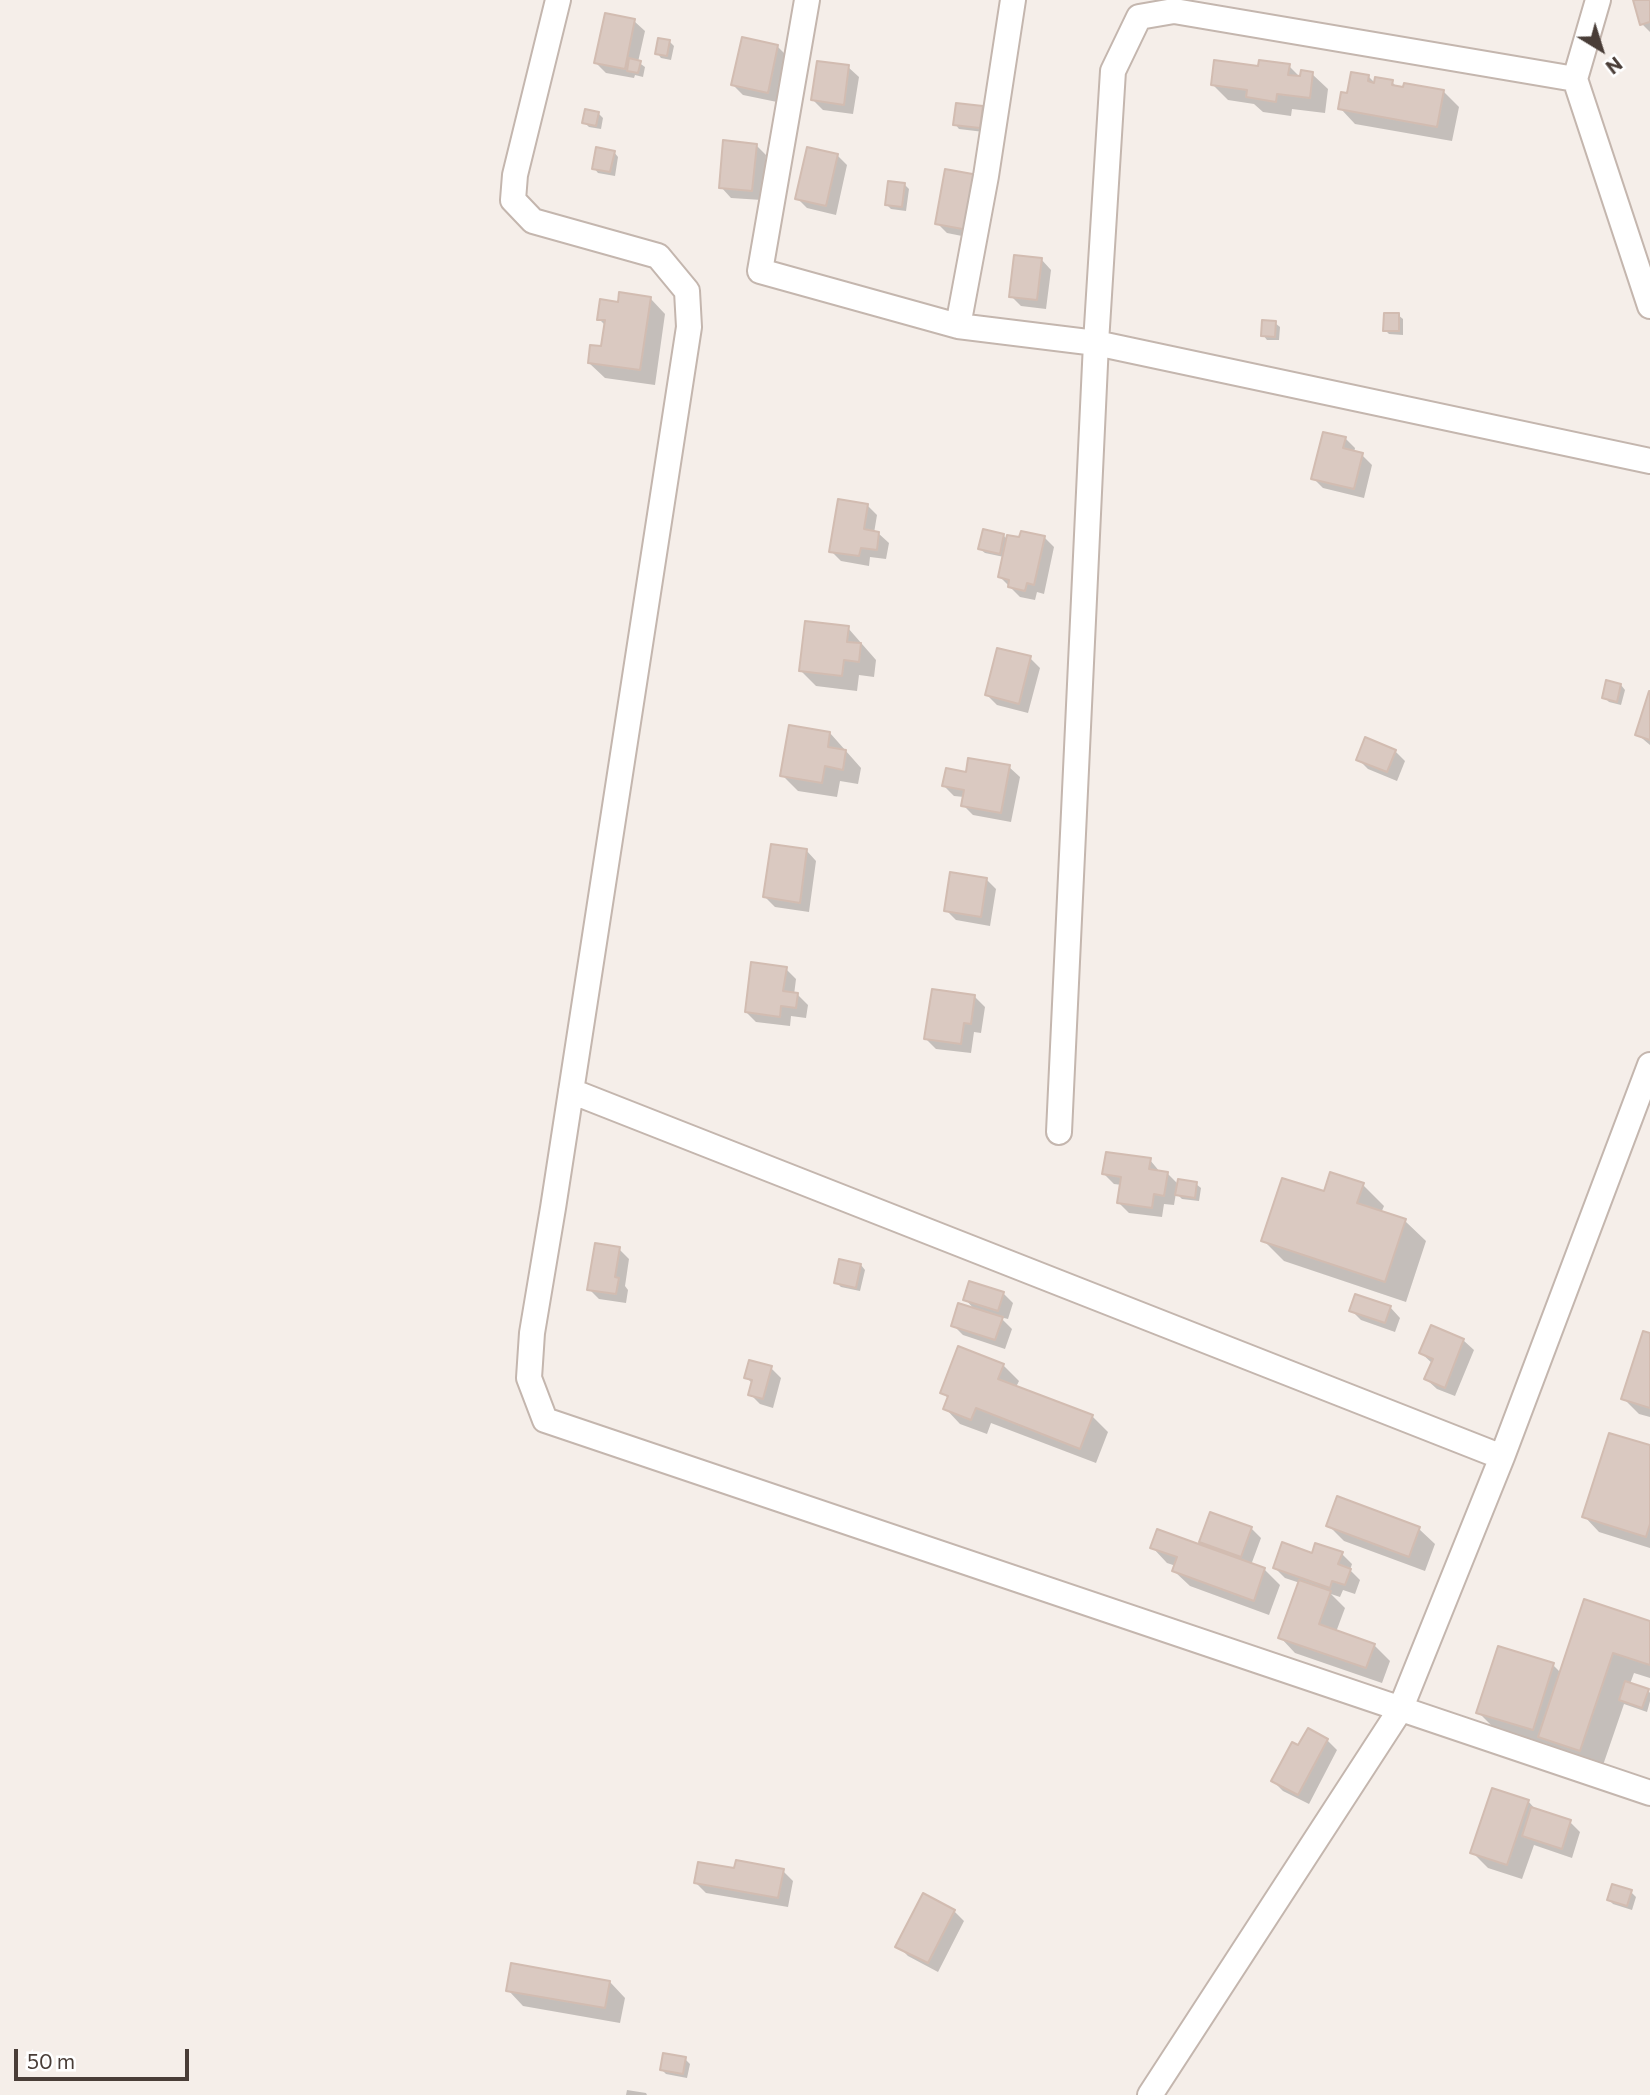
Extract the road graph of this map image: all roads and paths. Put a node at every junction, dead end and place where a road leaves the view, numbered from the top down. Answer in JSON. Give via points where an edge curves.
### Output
{"nodes":[{"id":1,"x":558,"y":0,"type":"edge"},
{"id":2,"x":807,"y":0,"type":"edge"},
{"id":3,"x":1013,"y":0,"type":"edge"},
{"id":4,"x":1598,"y":0,"type":"edge"},
{"id":5,"x":1575,"y":79,"type":"junction"},
{"id":6,"x":1650,"y":306,"type":"edge"},
{"id":7,"x":958,"y":326,"type":"junction"},
{"id":8,"x":1096,"y":343,"type":"junction"},
{"id":9,"x":1650,"y":461,"type":"edge"},
{"id":10,"x":1650,"y":1065,"type":"edge"},
{"id":11,"x":571,"y":1091,"type":"junction"},
{"id":12,"x":1059,"y":1132,"type":"dead end"},
{"id":13,"x":1502,"y":1457,"type":"junction"},
{"id":14,"x":1400,"y":1710,"type":"junction"},
{"id":15,"x":1650,"y":1793,"type":"edge"},
{"id":16,"x":1150,"y":2095,"type":"edge"}],
"edges":[{"from":1,"to":11,"type":"street","via":[[515,175],[513,200],[533,221],[658,256],[687,291],[689,327]]},
{"from":2,"to":7,"type":"street","via":[[760,271]]},
{"from":3,"to":7,"type":"street"},
{"from":4,"to":5,"type":"street"},
{"from":5,"to":6,"type":"street"},
{"from":5,"to":8,"type":"street","via":[[1174,12],[1139,17],[1113,71]]},
{"from":7,"to":8,"type":"street"},
{"from":8,"to":9,"type":"street"},
{"from":8,"to":12,"type":"street"},
{"from":10,"to":13,"type":"street"},
{"from":11,"to":13,"type":"street"},
{"from":11,"to":14,"type":"street","via":[[532,1333],[529,1378],[545,1420]]},
{"from":13,"to":14,"type":"street"},
{"from":14,"to":15,"type":"street"},
{"from":14,"to":16,"type":"street"}]}
